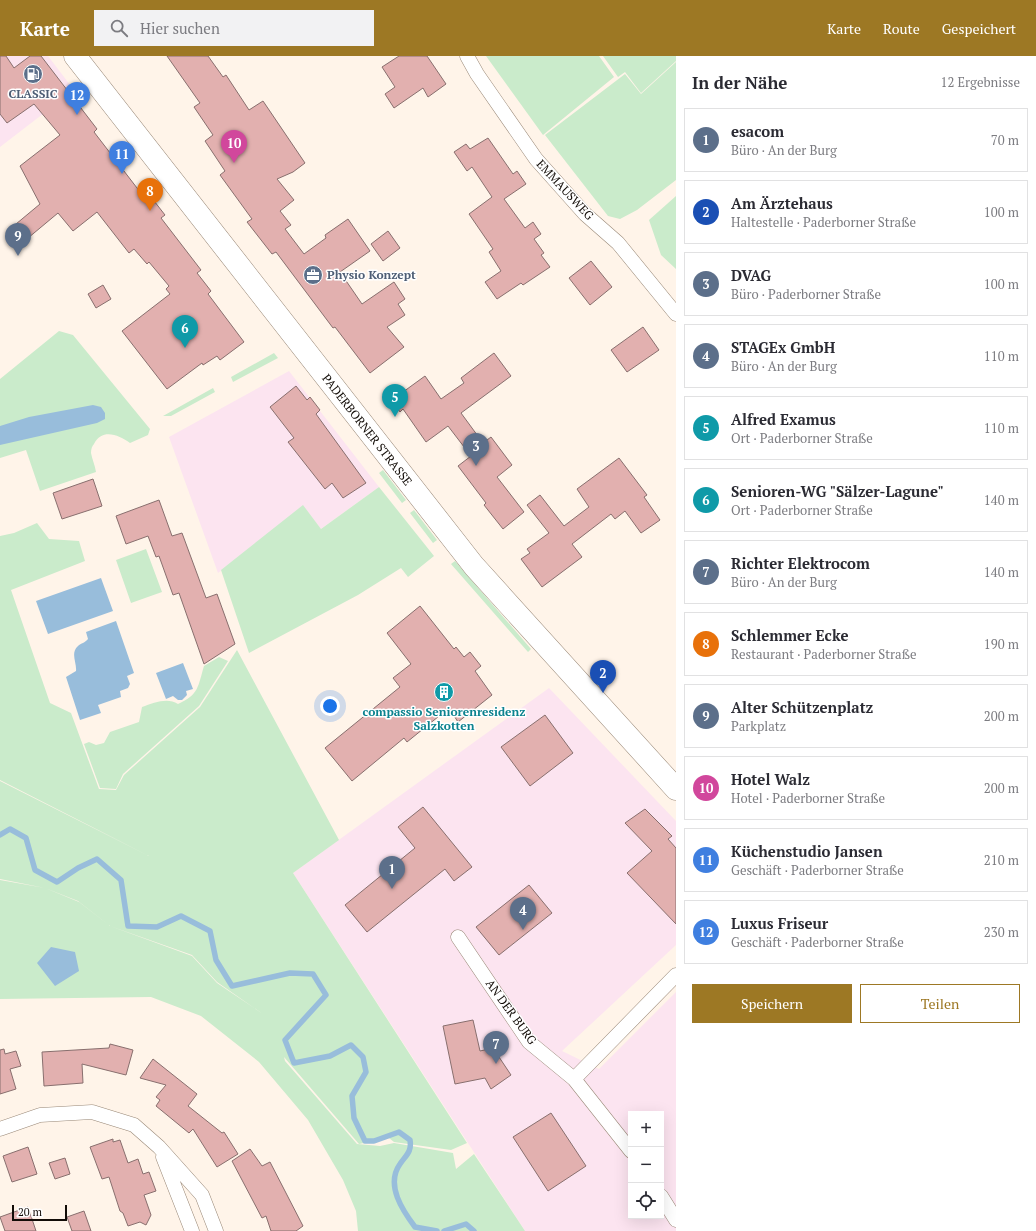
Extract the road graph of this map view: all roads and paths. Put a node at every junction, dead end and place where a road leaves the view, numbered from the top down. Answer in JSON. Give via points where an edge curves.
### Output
{"nodes":[{"id":1,"x":76,"y":56,"type":"edge"},
{"id":2,"x":467,"y":56,"type":"edge"},
{"id":3,"x":676,"y":314,"type":"edge"},
{"id":4,"x":676,"y":789,"type":"edge"},
{"id":5,"x":458,"y":937,"type":"dead end"},
{"id":6,"x":676,"y":975,"type":"edge"},
{"id":7,"x":574,"y":1079,"type":"junction"},
{"id":8,"x":0,"y":1129,"type":"edge"},
{"id":9,"x":159,"y":1147,"type":"junction"},
{"id":10,"x":628,"y":1147,"type":"edge"},
{"id":11,"x":664,"y":1201,"type":"edge"},
{"id":12,"x":676,"y":1220,"type":"edge"},
{"id":13,"x":192,"y":1231,"type":"edge"},
{"id":14,"x":216,"y":1231,"type":"edge"}],
"edges":[{"from":1,"to":4,"type":"main road","name":"PADERBORNER STRASSE","via":[[474,566]]},
{"from":2,"to":3,"type":"street","name":"EMMAUSWEG","via":[[536,159],[585,214],[618,243]]},
{"from":5,"to":7,"type":"street","name":"AN DER BURG","via":[[530,1042]]},
{"from":6,"to":7,"type":"street"},
{"from":7,"to":10,"type":"street","name":"AN DER BURG"},
{"from":8,"to":9,"type":"street","via":[[40,1115],[92,1112],[134,1125]]},
{"from":9,"to":13,"type":"street"},
{"from":9,"to":14,"type":"street","via":[[202,1195]]},
{"from":11,"to":12,"type":"street"}]}
